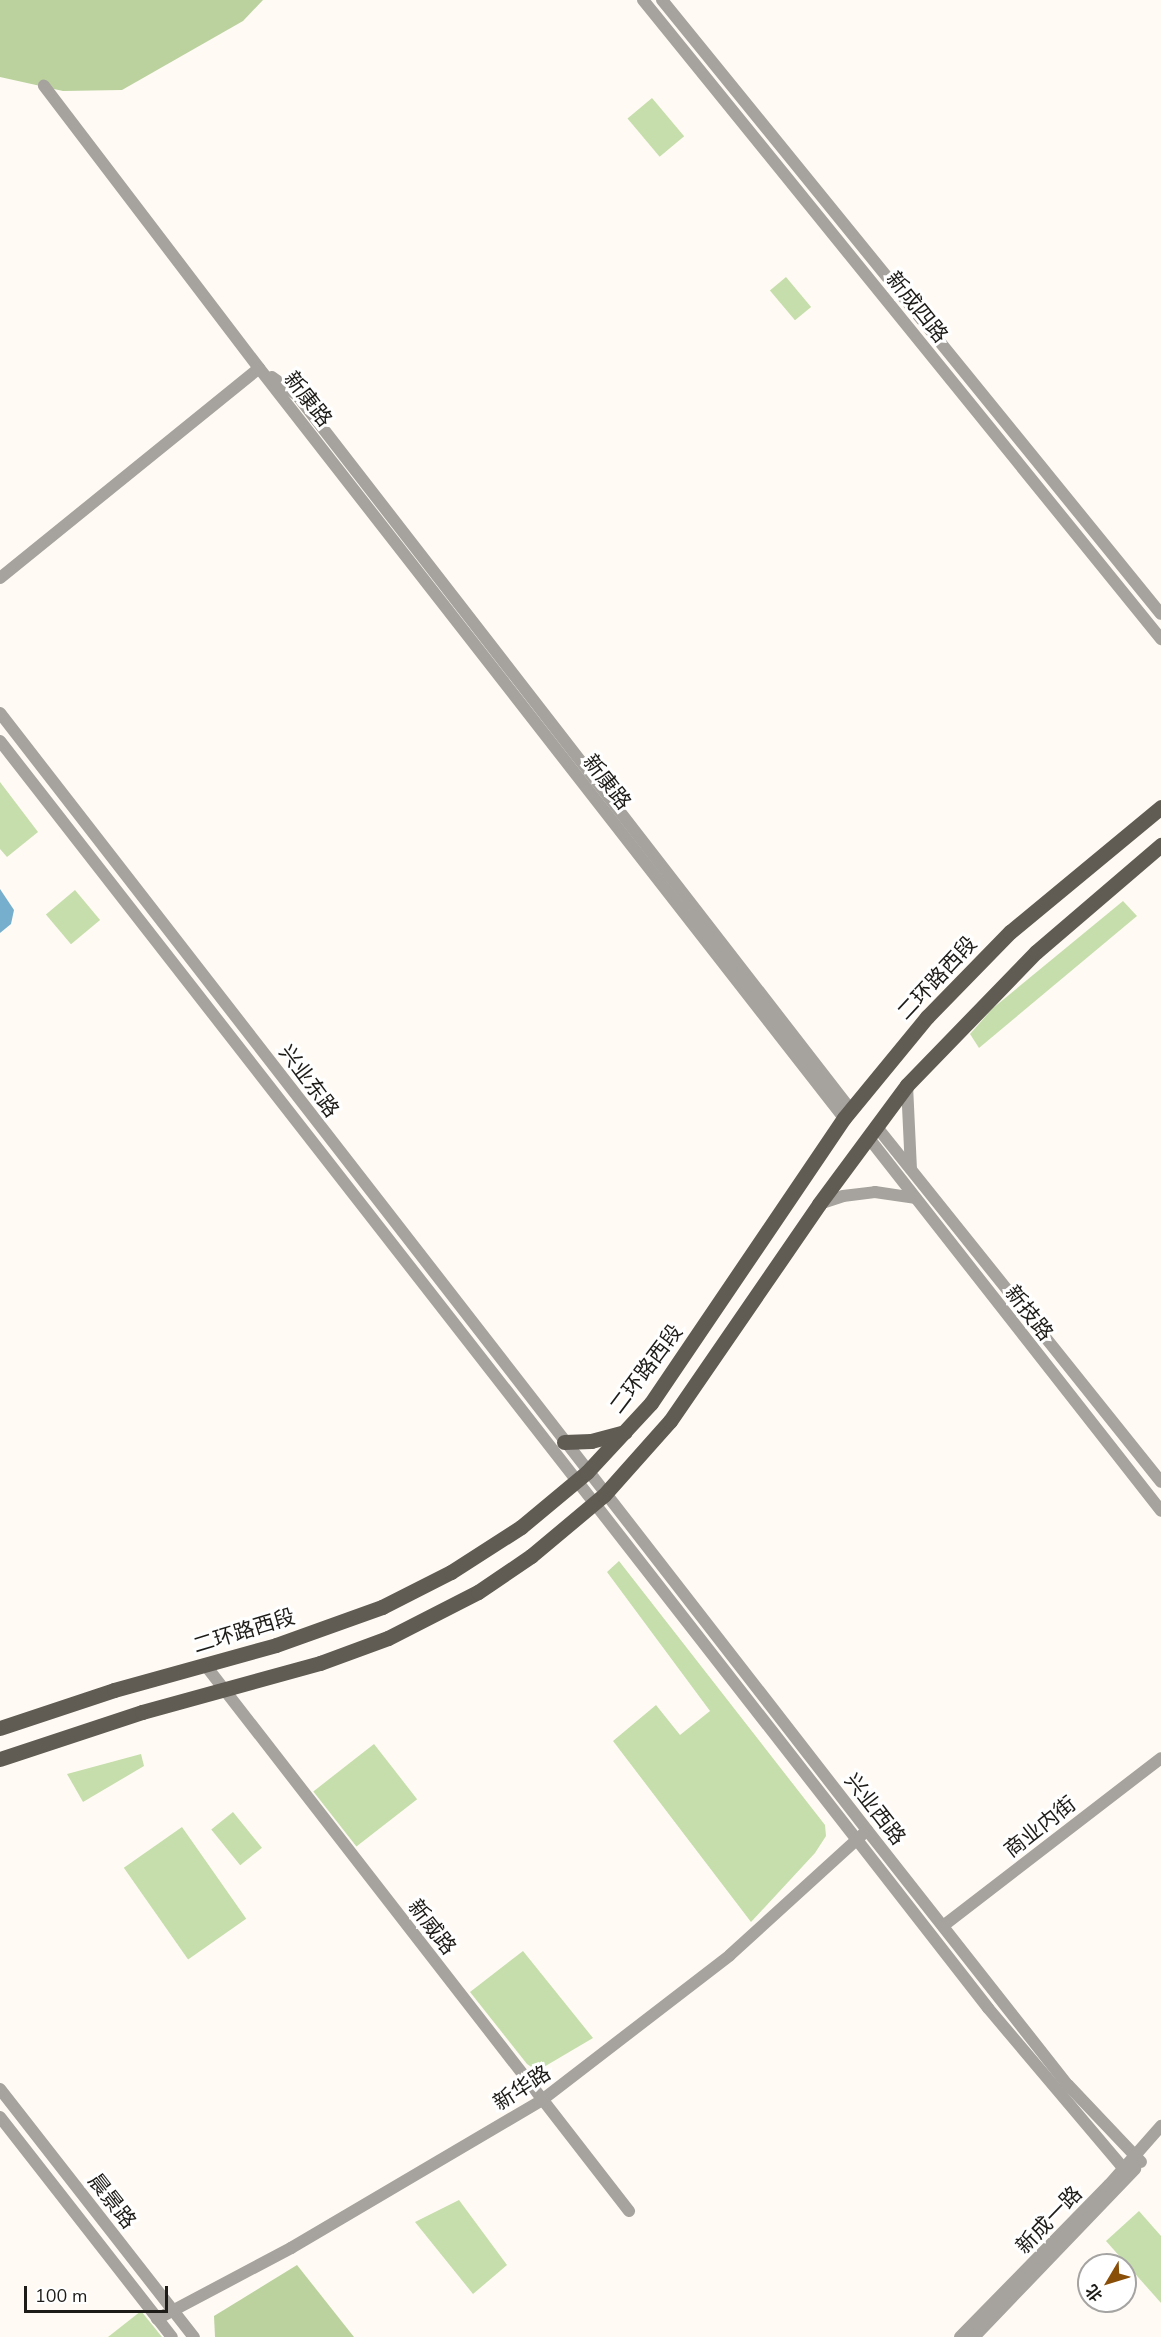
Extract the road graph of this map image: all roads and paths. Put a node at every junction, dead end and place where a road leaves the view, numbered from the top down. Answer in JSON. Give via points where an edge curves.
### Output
{"nodes":[{"id":1,"x":643,"y":0,"type":"edge"},
{"id":2,"x":662,"y":0,"type":"edge"},
{"id":3,"x":44,"y":86,"type":"dead end"},
{"id":4,"x":259,"y":368,"type":"junction"},
{"id":5,"x":0,"y":578,"type":"edge"},
{"id":6,"x":1161,"y":614,"type":"edge"},
{"id":7,"x":1161,"y":639,"type":"edge"},
{"id":8,"x":0,"y":713,"type":"edge"},
{"id":9,"x":0,"y":741,"type":"edge"},
{"id":10,"x":1161,"y":807,"type":"edge"},
{"id":11,"x":1161,"y":845,"type":"edge"},
{"id":12,"x":907,"y":1085,"type":"junction"},
{"id":13,"x":848,"y":1114,"type":"junction"},
{"id":14,"x":872,"y":1132,"type":"junction"},
{"id":15,"x":911,"y":1169,"type":"junction"},
{"id":16,"x":915,"y":1198,"type":"junction"},
{"id":17,"x":819,"y":1204,"type":"junction"},
{"id":18,"x":625,"y":1432,"type":"junction"},
{"id":19,"x":564,"y":1442,"type":"junction"},
{"id":20,"x":582,"y":1477,"type":"junction"},
{"id":21,"x":1161,"y":1482,"type":"edge"},
{"id":22,"x":599,"y":1500,"type":"junction"},
{"id":23,"x":1161,"y":1511,"type":"edge"},
{"id":24,"x":206,"y":1666,"type":"junction"},
{"id":25,"x":224,"y":1692,"type":"junction"},
{"id":26,"x":0,"y":1728,"type":"edge"},
{"id":27,"x":1161,"y":1758,"type":"edge"},
{"id":28,"x":0,"y":1759,"type":"edge"},
{"id":29,"x":862,"y":1835,"type":"junction"},
{"id":30,"x":943,"y":1926,"type":"junction"},
{"id":31,"x":0,"y":2089,"type":"edge"},
{"id":32,"x":542,"y":2100,"type":"junction"},
{"id":33,"x":0,"y":2117,"type":"edge"},
{"id":34,"x":1161,"y":2127,"type":"edge"},
{"id":35,"x":1161,"y":2139,"type":"edge"},
{"id":36,"x":1138,"y":2159,"type":"junction"},
{"id":37,"x":1124,"y":2169,"type":"junction"},
{"id":38,"x":629,"y":2211,"type":"dead end"},
{"id":39,"x":174,"y":2311,"type":"junction"},
{"id":40,"x":157,"y":2319,"type":"junction"},
{"id":41,"x":172,"y":2337,"type":"edge"},
{"id":42,"x":194,"y":2337,"type":"edge"},
{"id":43,"x":960,"y":2337,"type":"edge"},
{"id":44,"x":974,"y":2337,"type":"edge"}],
"edges":[{"from":1,"to":7,"type":"street","name":"新成四路"},
{"from":2,"to":6,"type":"street","name":"新成四路"},
{"from":3,"to":4,"type":"street","name":"新康路"},
{"from":4,"to":5,"type":"street"},
{"from":4,"to":13,"type":"street","name":"新康路","via":[[297,395]]},
{"from":8,"to":19,"type":"street","name":"兴业东路"},
{"from":9,"to":20,"type":"street","name":"兴业东路"},
{"from":10,"to":13,"type":"main road","name":"二环路西段","via":[[1010,932],[927,1017]]},
{"from":11,"to":12,"type":"main road","via":[[1036,952]]},
{"from":12,"to":14,"type":"main road"},
{"from":12,"to":15,"type":"street"},
{"from":13,"to":18,"type":"main road","name":"二环路西段","via":[[679,1366]]},
{"from":14,"to":15,"type":"street","name":"新技路"},
{"from":14,"to":16,"type":"street","name":"新技路"},
{"from":14,"to":17,"type":"main road"},
{"from":15,"to":21,"type":"street","name":"新技路"},
{"from":16,"to":17,"type":"street","via":[[875,1192]]},
{"from":16,"to":23,"type":"street","name":"新技路"},
{"from":17,"to":22,"type":"main road","via":[[706,1373],[670,1421]]},
{"from":18,"to":19,"type":"main road","via":[[591,1441]]},
{"from":18,"to":20,"type":"main road","name":"二环路西段"},
{"from":19,"to":20,"type":"street","name":"兴业东路"},
{"from":20,"to":22,"type":"street","name":"兴业西路"},
{"from":20,"to":24,"type":"main road","name":"二环路西段","via":[[488,1551],[382,1607]]},
{"from":22,"to":25,"type":"main road","via":[[522,1562],[434,1615],[320,1663]]},
{"from":22,"to":29,"type":"street","name":"兴业西路"},
{"from":24,"to":25,"type":"street","name":"新威路"},
{"from":24,"to":26,"type":"main road","name":"二环路西段","via":[[114,1690]]},
{"from":25,"to":28,"type":"main road","via":[[142,1712]]},
{"from":25,"to":32,"type":"street","name":"新威路"},
{"from":27,"to":30,"type":"street","name":"商业内街"},
{"from":29,"to":30,"type":"street","name":"兴业西路"},
{"from":29,"to":32,"type":"street","name":"新华路","via":[[730,1955]]},
{"from":29,"to":37,"type":"street","name":"兴业西路","via":[[988,2008]]},
{"from":30,"to":36,"type":"street","name":"兴业西路","via":[[1068,2085]]},
{"from":31,"to":39,"type":"street","name":"晨景路"},
{"from":32,"to":38,"type":"street","name":"新威路"},
{"from":32,"to":39,"type":"street","name":"新华路","via":[[320,2232]]},
{"from":33,"to":40,"type":"street","name":"晨景路"},
{"from":34,"to":36,"type":"street","name":"新成一路"},
{"from":35,"to":36,"type":"street","name":"新成一路"},
{"from":36,"to":37,"type":"street","name":"新成一路"},
{"from":36,"to":44,"type":"street","name":"新成一路"},
{"from":37,"to":43,"type":"street","name":"新成一路"},
{"from":39,"to":40,"type":"street","name":"新华路"},
{"from":39,"to":42,"type":"street","name":"晨景路"},
{"from":40,"to":41,"type":"street","name":"晨景路"}]}
